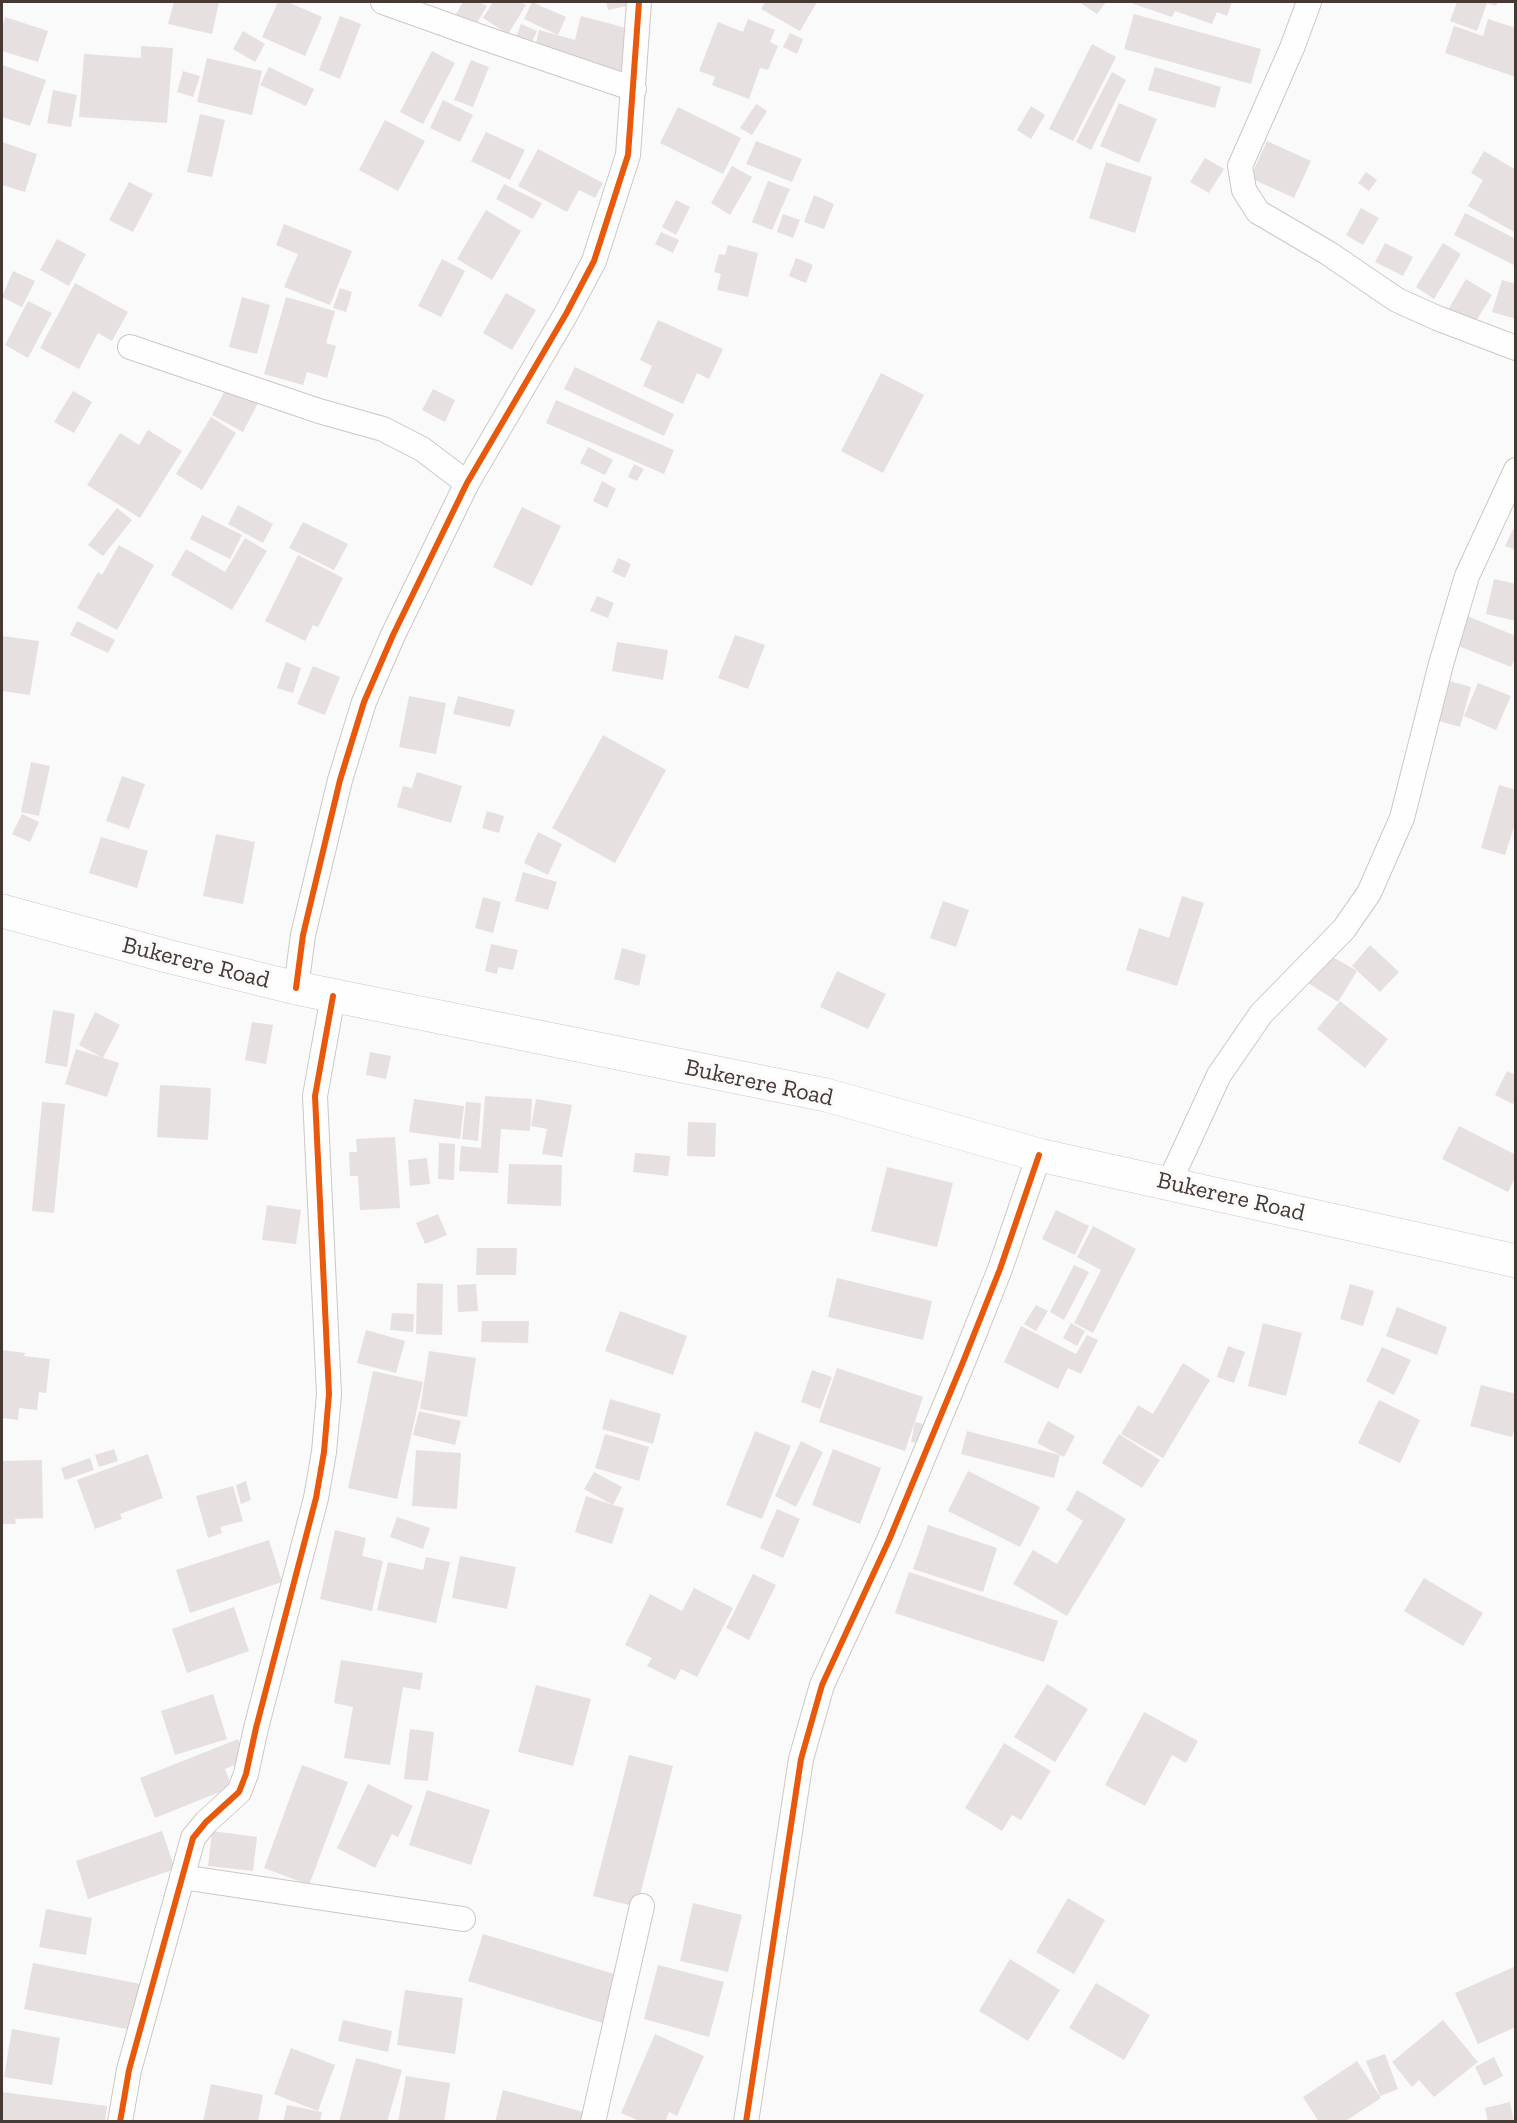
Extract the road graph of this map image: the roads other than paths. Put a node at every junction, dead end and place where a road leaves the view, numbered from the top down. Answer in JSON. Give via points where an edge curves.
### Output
{"nodes":[{"id":1,"x":383,"y":2,"type":"edge"},
{"id":2,"x":639,"y":2,"type":"edge"},
{"id":3,"x":1309,"y":2,"type":"edge"},
{"id":4,"x":634,"y":89,"type":"junction"},
{"id":5,"x":130,"y":346,"type":"dead end"},
{"id":6,"x":1515,"y":348,"type":"edge"},
{"id":7,"x":1515,"y":470,"type":"edge"},
{"id":8,"x":467,"y":483,"type":"junction"},
{"id":9,"x":2,"y":911,"type":"edge"},
{"id":10,"x":296,"y":988,"type":"junction"},
{"id":11,"x":333,"y":996,"type":"junction"},
{"id":12,"x":1039,"y":1155,"type":"junction"},
{"id":13,"x":1170,"y":1183,"type":"junction"},
{"id":14,"x":1515,"y":1261,"type":"edge"},
{"id":15,"x":182,"y":1877,"type":"junction"},
{"id":16,"x":642,"y":1906,"type":"dead end"},
{"id":17,"x":463,"y":1919,"type":"dead end"},
{"id":18,"x":120,"y":2121,"type":"edge"},
{"id":19,"x":592,"y":2121,"type":"edge"},
{"id":20,"x":746,"y":2121,"type":"edge"}],
"edges":[{"from":1,"to":4,"type":"street"},
{"from":2,"to":4,"type":"street"},
{"from":3,"to":6,"type":"street","via":[[1240,166],[1244,190],[1258,212],[1397,300]]},
{"from":4,"to":8,"type":"street","via":[[628,156],[594,261]]},
{"from":5,"to":8,"type":"street","via":[[383,429],[422,449]]},
{"from":7,"to":13,"type":"street","via":[[1467,576],[1402,818],[1370,893],[1344,929],[1255,1022],[1219,1075]]},
{"from":8,"to":10,"type":"street","via":[[364,702],[340,780],[303,935]]},
{"from":9,"to":10,"type":"main road","name":"Bukerere Road"},
{"from":10,"to":11,"type":"main road","name":"Bukerere Road"},
{"from":11,"to":12,"type":"main road","name":"Bukerere Road","via":[[826,1095]]},
{"from":11,"to":15,"type":"street","via":[[315,1096],[329,1394],[324,1452],[316,1498],[246,1774],[239,1792],[193,1838]]},
{"from":12,"to":13,"type":"main road","name":"Bukerere Road"},
{"from":12,"to":20,"type":"street","via":[[963,1362],[889,1540],[822,1685],[801,1759]]},
{"from":13,"to":14,"type":"main road","name":"Bukerere Road"},
{"from":15,"to":17,"type":"street"},
{"from":15,"to":18,"type":"street","via":[[129,2070]]},
{"from":16,"to":19,"type":"street"}]}
